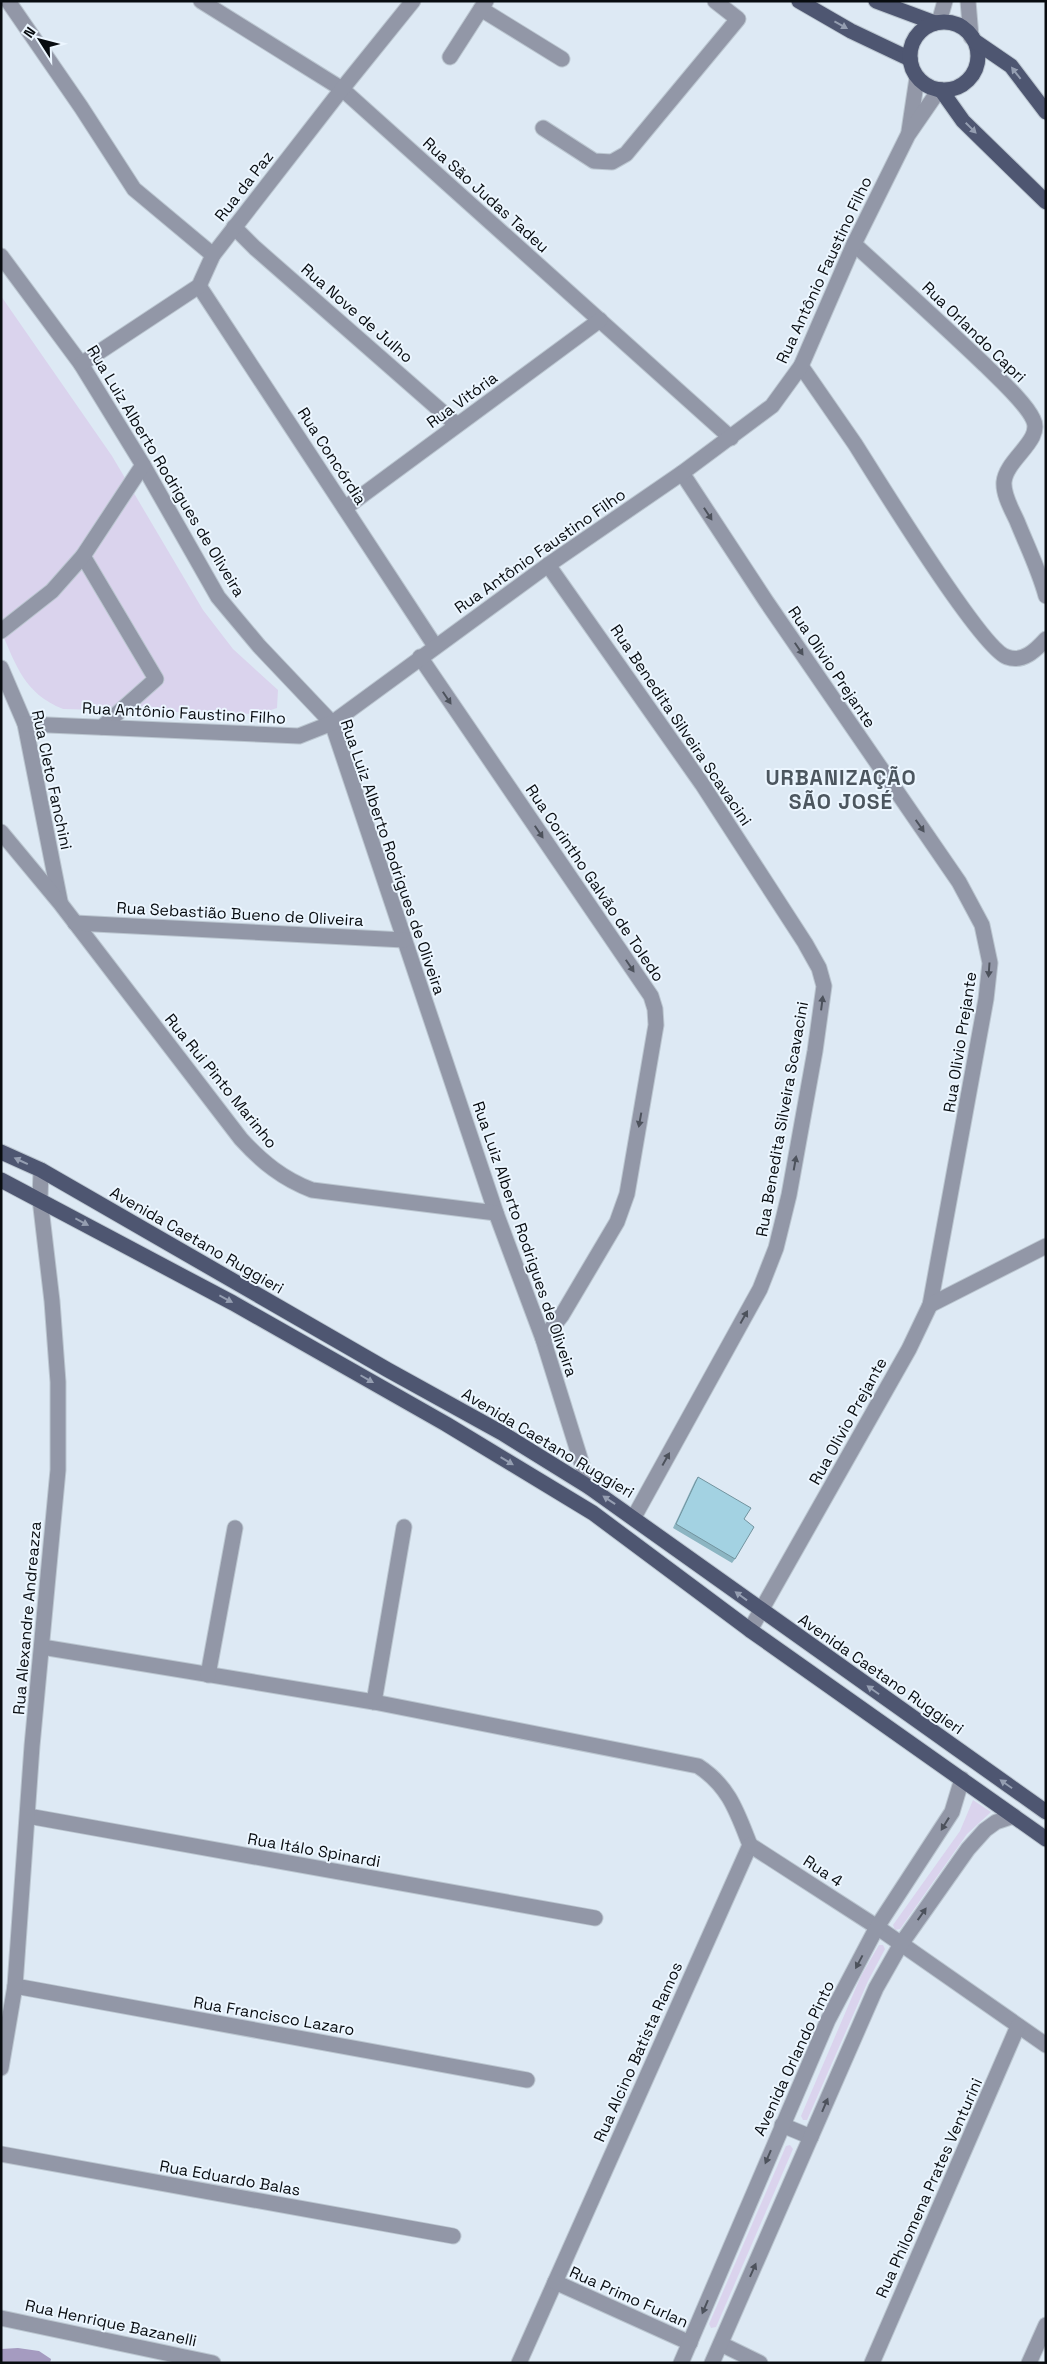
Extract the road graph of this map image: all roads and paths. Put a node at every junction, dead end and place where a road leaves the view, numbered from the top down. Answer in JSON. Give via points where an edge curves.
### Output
{"nodes":[{"id":1,"x":8,"y":1,"type":"edge"},
{"id":2,"x":201,"y":1,"type":"edge"},
{"id":3,"x":413,"y":1,"type":"edge"},
{"id":4,"x":715,"y":1,"type":"edge"},
{"id":5,"x":799,"y":1,"type":"edge"},
{"id":6,"x":876,"y":1,"type":"edge"},
{"id":7,"x":945,"y":1,"type":"edge"},
{"id":8,"x":968,"y":1,"type":"edge"},
{"id":9,"x":484,"y":5,"type":"edge"},
{"id":10,"x":937,"y":22,"type":"junction"},
{"id":11,"x":973,"y":39,"type":"junction"},
{"id":12,"x":450,"y":57,"type":"dead end"},
{"id":13,"x":562,"y":59,"type":"dead end"},
{"id":14,"x":910,"y":59,"type":"junction"},
{"id":15,"x":917,"y":78,"type":"junction"},
{"id":16,"x":342,"y":89,"type":"junction"},
{"id":17,"x":940,"y":90,"type":"junction"},
{"id":18,"x":1046,"y":112,"type":"edge"},
{"id":19,"x":543,"y":128,"type":"dead end"},
{"id":20,"x":908,"y":135,"type":"junction"},
{"id":21,"x":1046,"y":202,"type":"edge"},
{"id":22,"x":234,"y":227,"type":"junction"},
{"id":23,"x":854,"y":244,"type":"junction"},
{"id":24,"x":213,"y":255,"type":"junction"},
{"id":25,"x":1,"y":256,"type":"edge"},
{"id":26,"x":199,"y":286,"type":"junction"},
{"id":27,"x":600,"y":320,"type":"junction"},
{"id":28,"x":81,"y":364,"type":"junction"},
{"id":29,"x":801,"y":366,"type":"junction"},
{"id":30,"x":457,"y":425,"type":"junction"},
{"id":31,"x":731,"y":438,"type":"junction"},
{"id":32,"x":143,"y":465,"type":"junction"},
{"id":33,"x":682,"y":473,"type":"junction"},
{"id":34,"x":345,"y":508,"type":"junction"},
{"id":35,"x":83,"y":556,"type":"junction"},
{"id":36,"x":548,"y":565,"type":"junction"},
{"id":37,"x":1046,"y":596,"type":"edge"},
{"id":38,"x":1,"y":631,"type":"edge"},
{"id":39,"x":1046,"y":639,"type":"edge"},
{"id":40,"x":435,"y":646,"type":"junction"},
{"id":41,"x":420,"y":657,"type":"junction"},
{"id":42,"x":1,"y":668,"type":"edge"},
{"id":43,"x":332,"y":723,"type":"junction"},
{"id":44,"x":25,"y":724,"type":"junction"},
{"id":45,"x":102,"y":727,"type":"junction"},
{"id":46,"x":1,"y":832,"type":"edge"},
{"id":47,"x":60,"y":903,"type":"junction"},
{"id":48,"x":75,"y":923,"type":"junction"},
{"id":49,"x":404,"y":940,"type":"junction"},
{"id":50,"x":1,"y":1152,"type":"edge"},
{"id":51,"x":41,"y":1170,"type":"junction"},
{"id":52,"x":1,"y":1180,"type":"edge"},
{"id":53,"x":40,"y":1199,"type":"junction"},
{"id":54,"x":496,"y":1213,"type":"junction"},
{"id":55,"x":1046,"y":1246,"type":"edge"},
{"id":56,"x":930,"y":1305,"type":"junction"},
{"id":57,"x":543,"y":1339,"type":"junction"},
{"id":58,"x":589,"y":1487,"type":"junction"},
{"id":59,"x":634,"y":1517,"type":"junction"},
{"id":60,"x":404,"y":1527,"type":"dead end"},
{"id":61,"x":235,"y":1528,"type":"dead end"},
{"id":62,"x":762,"y":1611,"type":"junction"},
{"id":63,"x":750,"y":1630,"type":"junction"},
{"id":64,"x":42,"y":1647,"type":"junction"},
{"id":65,"x":208,"y":1675,"type":"junction"},
{"id":66,"x":374,"y":1702,"type":"junction"},
{"id":67,"x":962,"y":1779,"type":"junction"},
{"id":68,"x":1046,"y":1812,"type":"edge"},
{"id":69,"x":28,"y":1816,"type":"junction"},
{"id":70,"x":1014,"y":1816,"type":"junction"},
{"id":71,"x":1046,"y":1838,"type":"edge"},
{"id":72,"x":750,"y":1844,"type":"junction"},
{"id":73,"x":595,"y":1918,"type":"dead end"},
{"id":74,"x":877,"y":1927,"type":"junction"},
{"id":75,"x":901,"y":1944,"type":"junction"},
{"id":76,"x":15,"y":1986,"type":"junction"},
{"id":77,"x":1018,"y":2026,"type":"junction"},
{"id":78,"x":1046,"y":2045,"type":"edge"},
{"id":79,"x":1,"y":2068,"type":"edge"},
{"id":80,"x":526,"y":2080,"type":"dead end"},
{"id":81,"x":782,"y":2125,"type":"junction"},
{"id":82,"x":811,"y":2137,"type":"junction"},
{"id":83,"x":1,"y":2154,"type":"edge"},
{"id":84,"x":452,"y":2236,"type":"dead end"},
{"id":85,"x":555,"y":2282,"type":"junction"},
{"id":86,"x":1,"y":2318,"type":"edge"},
{"id":87,"x":1046,"y":2325,"type":"edge"},
{"id":88,"x":690,"y":2343,"type":"junction"},
{"id":89,"x":721,"y":2344,"type":"junction"},
{"id":90,"x":213,"y":2363,"type":"edge"},
{"id":91,"x":519,"y":2363,"type":"edge"},
{"id":92,"x":680,"y":2363,"type":"edge"},
{"id":93,"x":712,"y":2363,"type":"edge"},
{"id":94,"x":760,"y":2363,"type":"edge"},
{"id":95,"x":872,"y":2363,"type":"edge"},
{"id":96,"x":1029,"y":2363,"type":"edge"}],
"edges":[{"from":1,"to":24,"type":"street","via":[[134,189]]},
{"from":2,"to":16,"type":"street","name":"Rua São Judas Tadeu"},
{"from":3,"to":16,"type":"street","name":"Rua da Paz"},
{"from":4,"to":19,"type":"street","via":[[738,19],[626,154],[612,162],[594,161]]},
{"from":5,"to":14,"type":"main road","one_way":true,"via":[[851,31]]},
{"from":6,"to":10,"type":"main road"},
{"from":7,"to":10,"type":"street"},
{"from":8,"to":11,"type":"street"},
{"from":9,"to":12,"type":"street"},
{"from":9,"to":13,"type":"street"},
{"from":10,"to":11,"type":"main road","via":[[952,22],[965,28]]},
{"from":10,"to":14,"type":"main road","via":[[921,30],[912,43]]},
{"from":11,"to":17,"type":"main road","via":[[978,60],[972,76],[958,87]]},
{"from":18,"to":11,"type":"main road","one_way":true,"via":[[1011,66]]},
{"from":14,"to":15,"type":"main road"},
{"from":15,"to":17,"type":"main road"},
{"from":15,"to":20,"type":"street","name":"Rua Antônio Faustino Filho"},
{"from":16,"to":22,"type":"street","name":"Rua da Paz"},
{"from":16,"to":27,"type":"street","name":"Rua São Judas Tadeu"},
{"from":17,"to":20,"type":"street","name":"Rua Antônio Faustino Filho"},
{"from":17,"to":21,"type":"main road","one_way":true,"via":[[963,121]]},
{"from":20,"to":23,"type":"street","name":"Rua Antônio Faustino Filho"},
{"from":22,"to":24,"type":"street","name":"Rua da Paz"},
{"from":22,"to":30,"type":"street","name":"Rua Nove de Julho"},
{"from":23,"to":29,"type":"street","name":"Rua Antônio Faustino Filho"},
{"from":23,"to":37,"type":"street","name":"Rua Orlando Capri","via":[[953,334],[1008,388],[1034,420],[1031,441],[1015,458],[1004,482]]},
{"from":24,"to":26,"type":"street","name":"Rua da Paz"},
{"from":25,"to":28,"type":"street","name":"Rua Luiz Alberto Rodrigues de Oliveira"},
{"from":26,"to":28,"type":"street"},
{"from":26,"to":34,"type":"street","name":"Rua Concórdia"},
{"from":27,"to":30,"type":"street","name":"Rua Vitória"},
{"from":27,"to":31,"type":"street","name":"Rua São Judas Tadeu"},
{"from":28,"to":32,"type":"street","name":"Rua Luiz Alberto Rodrigues de Oliveira"},
{"from":29,"to":31,"type":"street","name":"Rua Antônio Faustino Filho","via":[[772,406]]},
{"from":29,"to":39,"type":"street","via":[[950,590],[996,651],[1008,658],[1023,658]]},
{"from":30,"to":34,"type":"street","name":"Rua Vitória"},
{"from":31,"to":33,"type":"street","name":"Rua Antônio Faustino Filho"},
{"from":32,"to":35,"type":"street"},
{"from":32,"to":43,"type":"street","name":"Rua Luiz Alberto Rodrigues de Oliveira","via":[[218,597]]},
{"from":33,"to":36,"type":"street","name":"Rua Antônio Faustino Filho"},
{"from":33,"to":56,"type":"street","name":"Rua Olivio Prejante","one_way":true,"via":[[959,882],[982,925],[990,963],[986,999]]},
{"from":34,"to":40,"type":"street","name":"Rua Concórdia"},
{"from":35,"to":38,"type":"street","via":[[52,591]]},
{"from":35,"to":45,"type":"street","via":[[156,679]]},
{"from":36,"to":40,"type":"street","name":"Rua Antônio Faustino Filho"},
{"from":59,"to":36,"type":"street","name":"Rua Benedita Silveira Scavacini","one_way":true,"via":[[760,1289],[776,1248],[789,1195],[824,986],[820,968],[805,943],[702,784]]},
{"from":40,"to":41,"type":"street","name":"Rua Antônio Faustino Filho"},
{"from":41,"to":43,"type":"street","name":"Rua Antônio Faustino Filho"},
{"from":41,"to":57,"type":"street","name":"Rua Corintho Galvão de Toledo","one_way":true,"via":[[651,996],[655,1009],[656,1025],[627,1194],[617,1222],[562,1316]]},
{"from":42,"to":44,"type":"street","name":"Rua Cleto Fanchini"},
{"from":43,"to":45,"type":"street","name":"Rua Antônio Faustino Filho","via":[[299,736]]},
{"from":43,"to":49,"type":"street","name":"Rua Luiz Alberto Rodrigues de Oliveira"},
{"from":44,"to":45,"type":"street","name":"Rua Antônio Faustino Filho"},
{"from":44,"to":47,"type":"street","name":"Rua Cleto Fanchini"},
{"from":46,"to":47,"type":"street","name":"Rua Rui Pinto Marinho"},
{"from":47,"to":48,"type":"street","name":"Rua Rui Pinto Marinho"},
{"from":48,"to":49,"type":"street","name":"Rua Sebastião Bueno de Oliveira"},
{"from":48,"to":54,"type":"street","name":"Rua Rui Pinto Marinho","via":[[262,1162],[292,1182],[312,1190]]},
{"from":49,"to":54,"type":"street","name":"Rua Luiz Alberto Rodrigues de Oliveira"},
{"from":51,"to":50,"type":"main road","name":"Avenida Caetano Ruggieri","one_way":true},
{"from":51,"to":53,"type":"street","name":"Rua Alexandre Andreazza"},
{"from":51,"to":58,"type":"main road","name":"Avenida Caetano Ruggieri","via":[[502,1433]]},
{"from":52,"to":53,"type":"main road"},
{"from":53,"to":63,"type":"main road","one_way":true,"via":[[233,1303],[470,1438],[593,1513]]},
{"from":53,"to":64,"type":"street","name":"Rua Alexandre Andreazza","via":[[58,1382],[58,1470]]},
{"from":54,"to":57,"type":"street","name":"Rua Luiz Alberto Rodrigues de Oliveira"},
{"from":55,"to":56,"type":"street"},
{"from":56,"to":62,"type":"street","name":"Rua Olivio Prejante","via":[[909,1349]]},
{"from":57,"to":58,"type":"street","name":"Rua Luiz Alberto Rodrigues de Oliveira"},
{"from":59,"to":58,"type":"main road","name":"Avenida Caetano Ruggieri","one_way":true},
{"from":62,"to":59,"type":"main road","name":"Avenida Caetano Ruggieri","one_way":true},
{"from":60,"to":66,"type":"street"},
{"from":61,"to":65,"type":"street"},
{"from":62,"to":63,"type":"street","name":"Rua Olivio Prejante"},
{"from":68,"to":62,"type":"main road","name":"Avenida Caetano Ruggieri","one_way":true},
{"from":63,"to":67,"type":"main road"},
{"from":64,"to":65,"type":"street"},
{"from":64,"to":69,"type":"street","name":"Rua Alexandre Andreazza"},
{"from":65,"to":66,"type":"street"},
{"from":66,"to":72,"type":"street","via":[[698,1766],[724,1788]]},
{"from":67,"to":70,"type":"main road"},
{"from":67,"to":74,"type":"street","name":"Avenida Orlando Pinto","one_way":true,"via":[[952,1812]]},
{"from":69,"to":73,"type":"street","name":"Rua Itálo Spinardi"},
{"from":69,"to":76,"type":"street","name":"Rua Alexandre Andreazza"},
{"from":70,"to":71,"type":"main road"},
{"from":75,"to":70,"type":"street","one_way":true,"via":[[968,1849],[996,1822]]},
{"from":72,"to":74,"type":"street","name":"Rua 4"},
{"from":72,"to":85,"type":"street","name":"Rua Alcino Batista Ramos"},
{"from":74,"to":75,"type":"street","name":"Rua 4"},
{"from":74,"to":81,"type":"street","name":"Avenida Orlando Pinto","one_way":true,"via":[[828,2020]]},
{"from":75,"to":77,"type":"street","name":"Rua 4"},
{"from":82,"to":75,"type":"street","one_way":true,"via":[[876,1988]]},
{"from":76,"to":79,"type":"street","name":"Rua Alexandre Andreazza"},
{"from":76,"to":80,"type":"street","name":"Rua Francisco Lazaro"},
{"from":77,"to":78,"type":"street","name":"Rua 4"},
{"from":77,"to":95,"type":"street","name":"Rua Philomena Prates Venturini"},
{"from":81,"to":82,"type":"street"},
{"from":81,"to":88,"type":"street","name":"Avenida Orlando Pinto","one_way":true},
{"from":89,"to":82,"type":"street","one_way":true},
{"from":83,"to":84,"type":"street","name":"Rua Eduardo Balas"},
{"from":85,"to":88,"type":"street","name":"Rua Primo Furlan"},
{"from":85,"to":91,"type":"street","name":"Rua Alcino Batista Ramos"},
{"from":86,"to":90,"type":"street","name":"Rua Henrique Bazanelli"},
{"from":87,"to":96,"type":"street"},
{"from":88,"to":92,"type":"street","name":"Avenida Orlando Pinto"},
{"from":89,"to":93,"type":"street"},
{"from":89,"to":94,"type":"street"}]}
